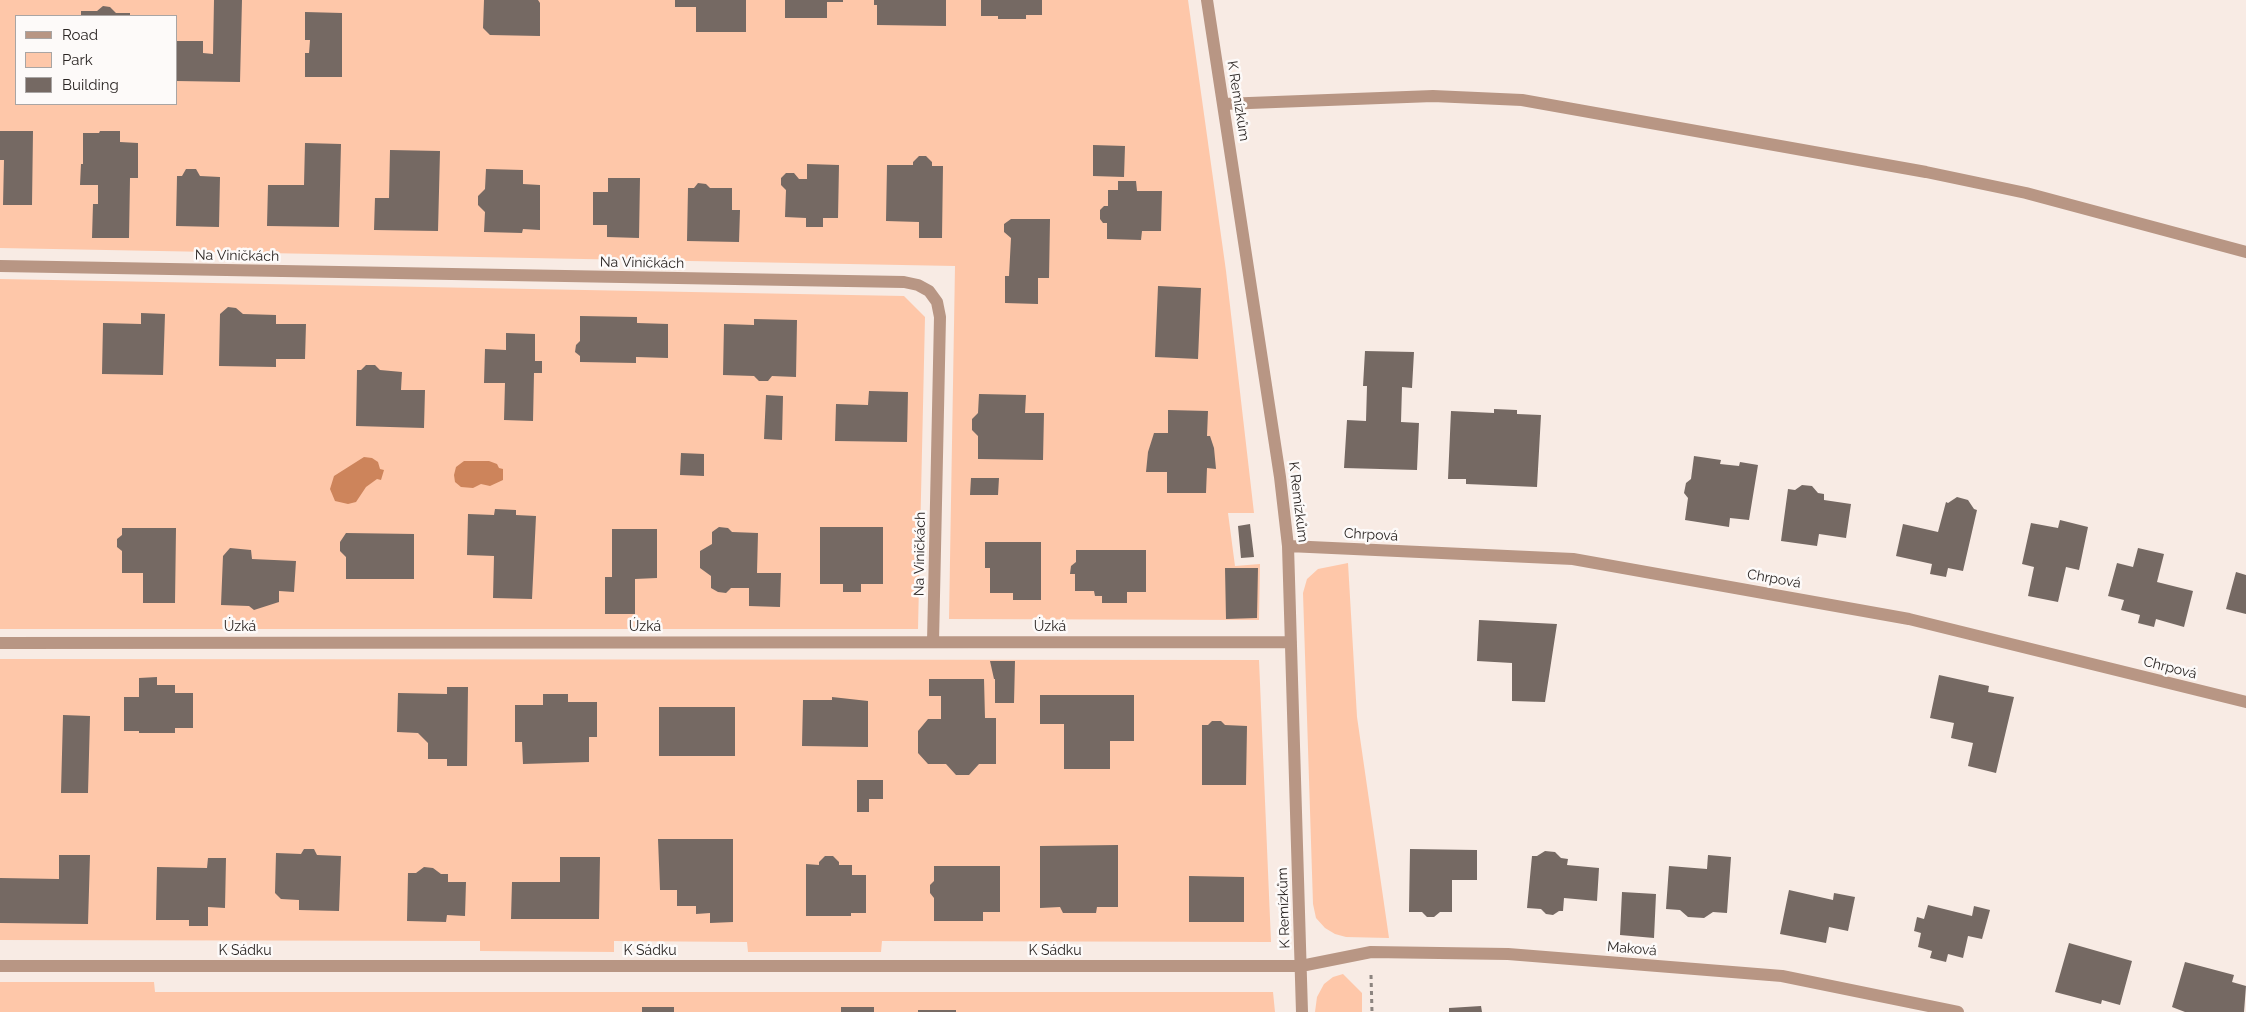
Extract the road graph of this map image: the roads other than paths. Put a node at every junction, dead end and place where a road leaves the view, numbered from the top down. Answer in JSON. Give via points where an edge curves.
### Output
{"nodes":[{"id":1,"x":1207,"y":0,"type":"edge"},
{"id":2,"x":1223,"y":104,"type":"junction"},
{"id":3,"x":2246,"y":252,"type":"edge"},
{"id":4,"x":0,"y":266,"type":"edge"},
{"id":5,"x":1288,"y":546,"type":"junction"},
{"id":6,"x":933,"y":642,"type":"junction"},
{"id":7,"x":1291,"y":642,"type":"junction"},
{"id":8,"x":0,"y":643,"type":"edge"},
{"id":9,"x":2246,"y":702,"type":"edge"},
{"id":10,"x":0,"y":966,"type":"edge"},
{"id":11,"x":1301,"y":966,"type":"junction"},
{"id":12,"x":1302,"y":1012,"type":"edge"},
{"id":13,"x":1958,"y":1012,"type":"edge"}],
"edges":[{"from":1,"to":2,"type":"street","name":"K Remízkům"},
{"from":2,"to":3,"type":"street","via":[[1433,96],[1522,100],[1926,172],[2026,193]]},
{"from":2,"to":5,"type":"street","name":"K Remízkům"},
{"from":4,"to":6,"type":"street","name":"Na Viničkách","via":[[904,282],[918,285],[929,291],[937,302],[940,316]]},
{"from":5,"to":7,"type":"street","name":"K Remízkům"},
{"from":5,"to":9,"type":"street","name":"Chrpová","via":[[1573,558],[1909,619]]},
{"from":6,"to":7,"type":"street","name":"Úzká"},
{"from":6,"to":8,"type":"street","name":"Úzká"},
{"from":7,"to":11,"type":"street","name":"K Remízkům"},
{"from":10,"to":11,"type":"street","name":"K Sádku"},
{"from":11,"to":12,"type":"street","name":"K Remízkům"},
{"from":11,"to":13,"type":"street","name":"Maková","via":[[1371,952],[1508,954],[1782,976]]}]}
